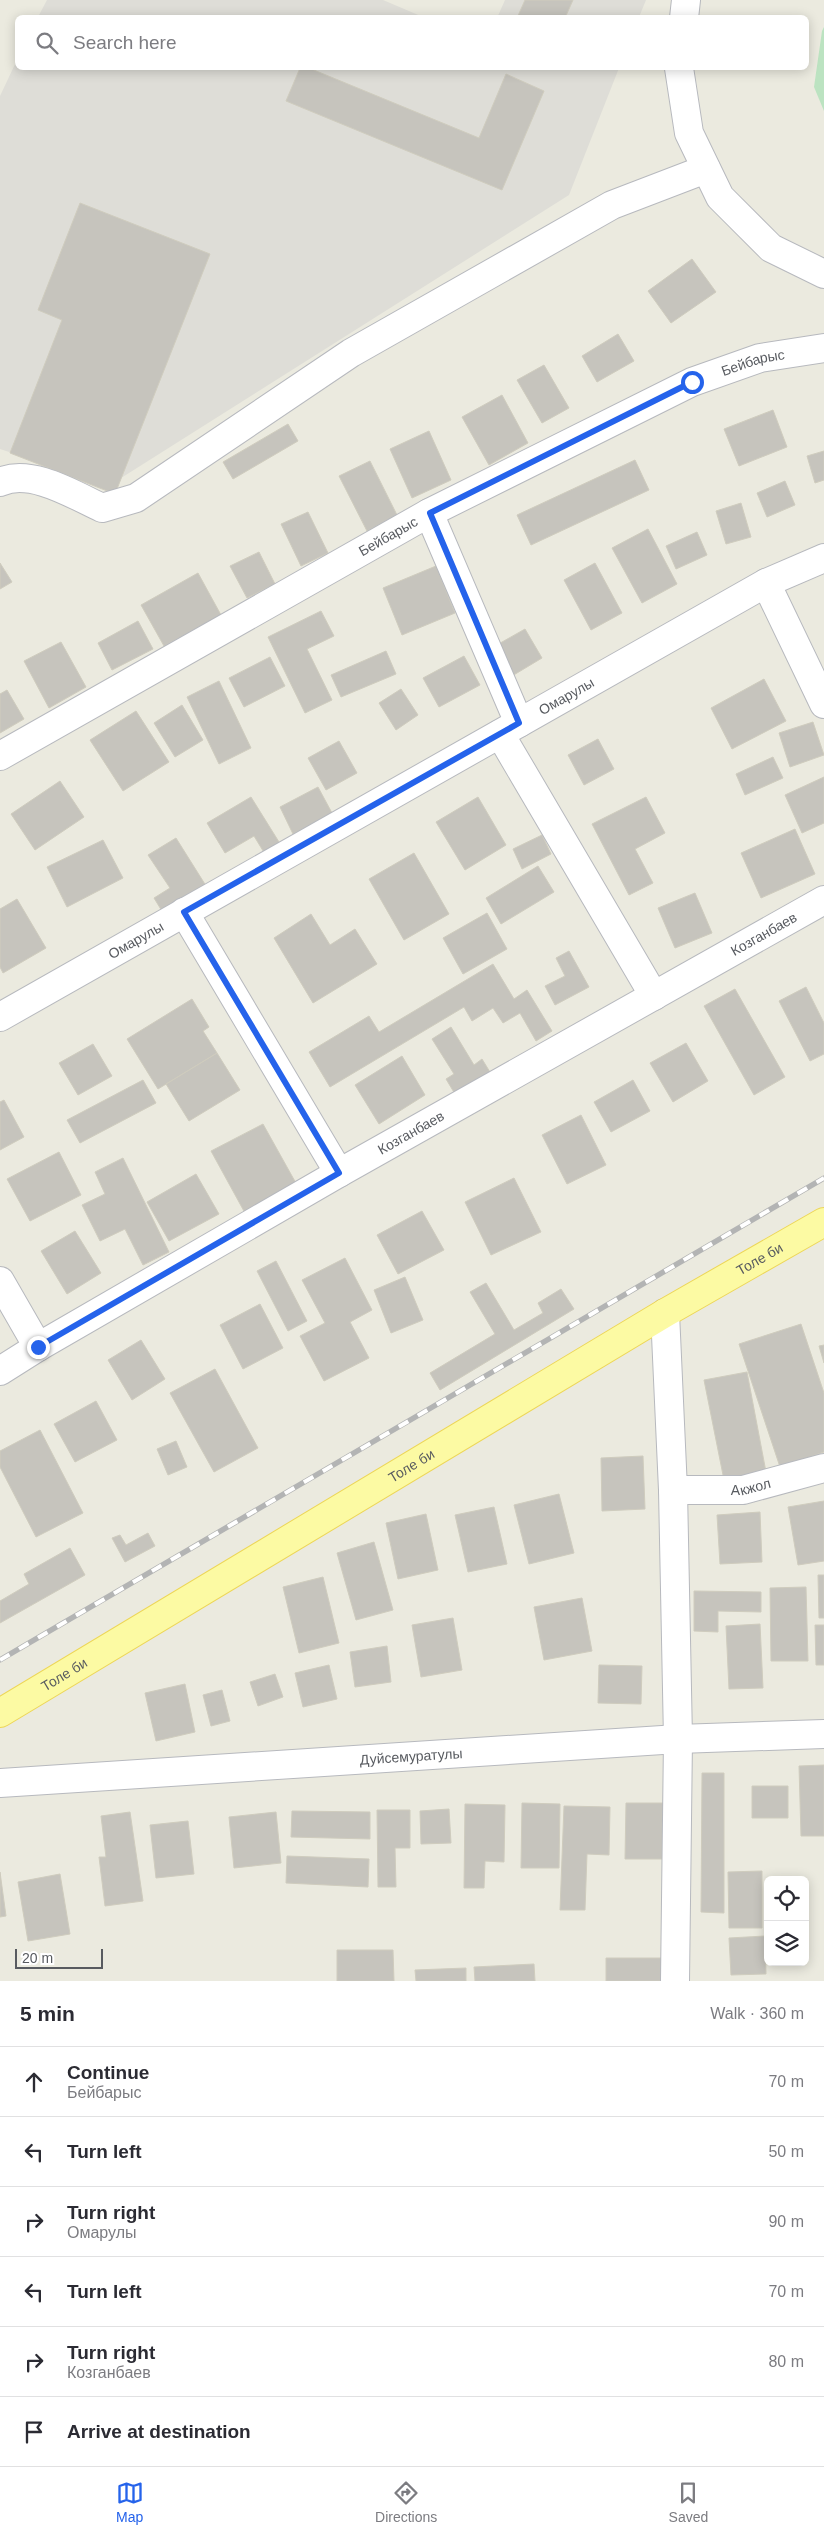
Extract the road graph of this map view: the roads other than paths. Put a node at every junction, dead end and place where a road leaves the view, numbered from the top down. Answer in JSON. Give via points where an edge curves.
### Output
{"nodes":[{"id":1,"x":686,"y":0,"type":"edge"},
{"id":2,"x":684,"y":15,"type":"edge"},
{"id":3,"x":679,"y":70,"type":"edge"},
{"id":4,"x":706,"y":169,"type":"junction"},
{"id":5,"x":824,"y":274,"type":"edge"},
{"id":6,"x":824,"y":348,"type":"edge"},
{"id":7,"x":0,"y":482,"type":"edge"},
{"id":8,"x":430,"y":513,"type":"junction"},
{"id":9,"x":824,"y":558,"type":"edge"},
{"id":10,"x":766,"y":583,"type":"junction"},
{"id":11,"x":824,"y":704,"type":"edge"},
{"id":12,"x":509,"y":729,"type":"junction"},
{"id":13,"x":0,"y":756,"type":"edge"},
{"id":14,"x":824,"y":900,"type":"edge"},
{"id":15,"x":184,"y":912,"type":"junction"},
{"id":16,"x":654,"y":996,"type":"junction"},
{"id":17,"x":0,"y":1017,"type":"edge"},
{"id":18,"x":339,"y":1173,"type":"junction"},
{"id":19,"x":824,"y":1222,"type":"edge"},
{"id":20,"x":0,"y":1281,"type":"edge"},
{"id":21,"x":665,"y":1313,"type":"junction"},
{"id":22,"x":38,"y":1347,"type":"junction"},
{"id":23,"x":0,"y":1371,"type":"edge"},
{"id":24,"x":824,"y":1468,"type":"edge"},
{"id":25,"x":673,"y":1490,"type":"junction"},
{"id":26,"x":0,"y":1713,"type":"edge"},
{"id":27,"x":824,"y":1734,"type":"edge"},
{"id":28,"x":678,"y":1739,"type":"junction"},
{"id":29,"x":0,"y":1783,"type":"edge"},
{"id":30,"x":675,"y":1981,"type":"edge"}],
"edges":[{"from":1,"to":2,"type":"street"},
{"from":3,"to":4,"type":"street","via":[[689,133]]},
{"from":4,"to":5,"type":"street","via":[[720,197],[771,248]]},
{"from":4,"to":7,"type":"street","via":[[612,205],[351,353],[136,498],[102,508],[49,482],[10,478]]},
{"from":6,"to":8,"type":"street","name":"Бейбарыс","via":[[760,358],[692,382]]},
{"from":8,"to":12,"type":"street"},
{"from":8,"to":13,"type":"street","name":"Бейбарыс"},
{"from":9,"to":10,"type":"street","name":"Омарулы"},
{"from":10,"to":11,"type":"street"},
{"from":10,"to":12,"type":"street","name":"Омарулы"},
{"from":12,"to":15,"type":"street","name":"Омарулы"},
{"from":12,"to":16,"type":"street"},
{"from":14,"to":16,"type":"street","name":"Козганбаев"},
{"from":15,"to":17,"type":"street","name":"Омарулы"},
{"from":15,"to":18,"type":"street"},
{"from":16,"to":18,"type":"street","name":"Козганбаев"},
{"from":18,"to":22,"type":"street","name":"Козганбаев"},
{"from":19,"to":21,"type":"main road","name":"Толе би"},
{"from":20,"to":22,"type":"street"},
{"from":21,"to":25,"type":"street"},
{"from":21,"to":26,"type":"main road","name":"Толе би"},
{"from":22,"to":23,"type":"street","name":"Козганбаев"},
{"from":24,"to":25,"type":"street","name":"Акжол","via":[[743,1490]]},
{"from":25,"to":28,"type":"street"},
{"from":27,"to":28,"type":"street","name":"Дуйсемуратулы"},
{"from":28,"to":29,"type":"street","name":"Дуйсемуратулы"},
{"from":28,"to":30,"type":"street"}]}
